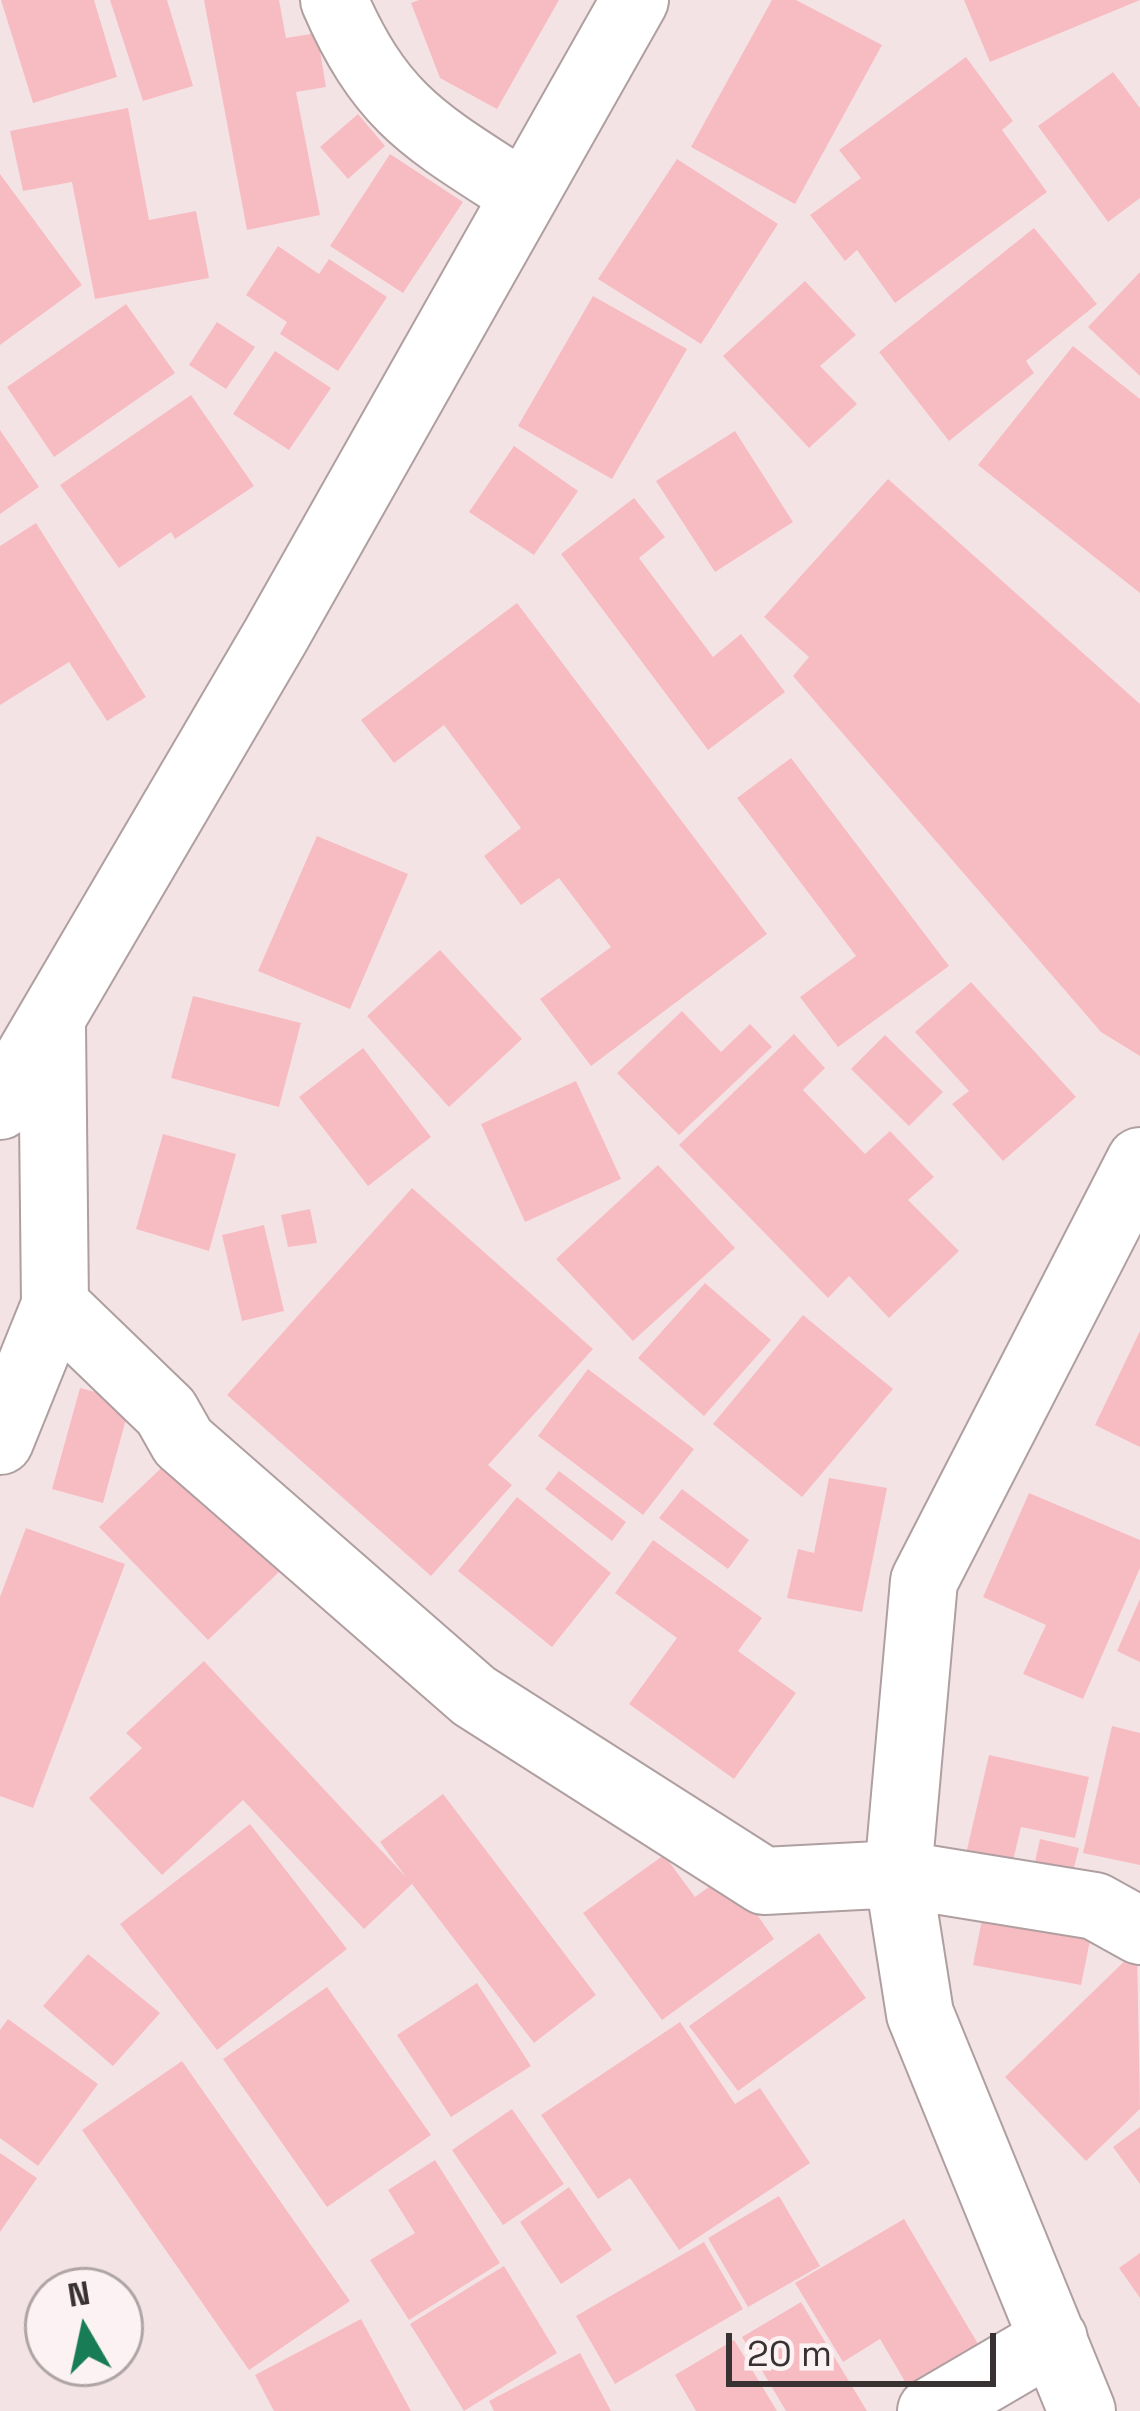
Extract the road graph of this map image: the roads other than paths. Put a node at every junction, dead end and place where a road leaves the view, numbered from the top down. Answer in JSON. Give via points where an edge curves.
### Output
{"nodes":[{"id":1,"x":334,"y":0,"type":"edge"},
{"id":2,"x":634,"y":0,"type":"edge"},
{"id":3,"x":524,"y":195,"type":"junction"},
{"id":4,"x":52,"y":1024,"type":"junction"},
{"id":5,"x":0,"y":1106,"type":"edge"},
{"id":6,"x":1140,"y":1161,"type":"edge"},
{"id":7,"x":55,"y":1305,"type":"junction"},
{"id":8,"x":0,"y":1441,"type":"edge"},
{"id":9,"x":898,"y":1874,"type":"junction"},
{"id":10,"x":1140,"y":1931,"type":"edge"},
{"id":11,"x":1054,"y":2339,"type":"junction"},
{"id":12,"x":931,"y":2411,"type":"edge"},
{"id":13,"x":1082,"y":2411,"type":"edge"}],
"edges":[{"from":1,"to":3,"type":"street","via":[[360,59],[414,123]]},
{"from":2,"to":3,"type":"street"},
{"from":3,"to":4,"type":"street"},
{"from":4,"to":5,"type":"street"},
{"from":4,"to":7,"type":"street"},
{"from":6,"to":9,"type":"street","via":[[925,1580]]},
{"from":7,"to":8,"type":"street"},
{"from":7,"to":9,"type":"street","via":[[166,1412],[183,1442],[474,1696],[764,1881]]},
{"from":9,"to":10,"type":"street","via":[[1095,1906]]},
{"from":9,"to":11,"type":"street","via":[[920,2014]]},
{"from":11,"to":12,"type":"street"},
{"from":11,"to":13,"type":"street"}]}
